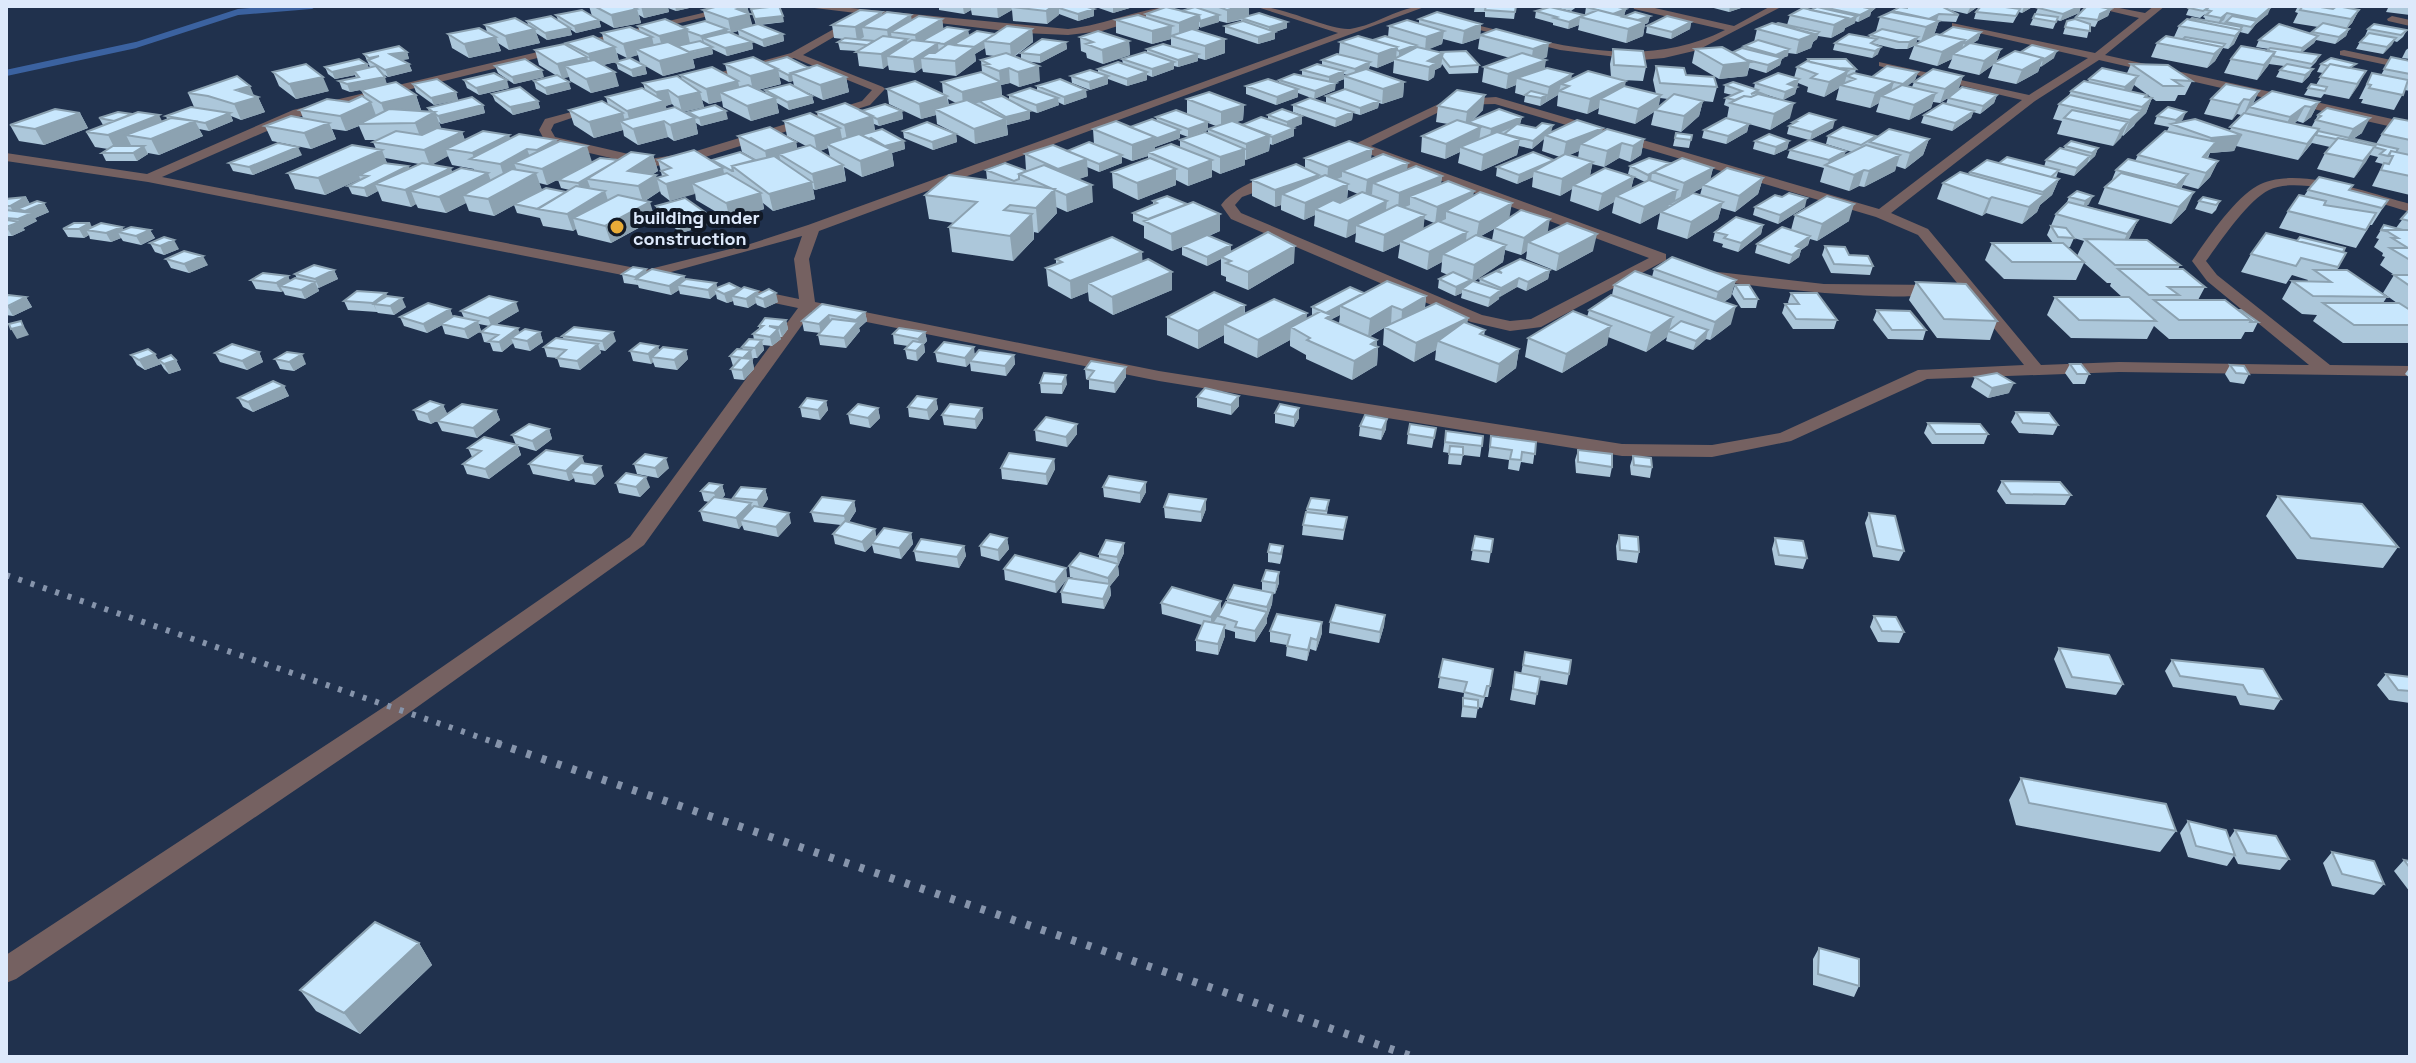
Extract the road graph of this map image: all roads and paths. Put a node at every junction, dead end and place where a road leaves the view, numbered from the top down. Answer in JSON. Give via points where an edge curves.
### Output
{"nodes":[{"id":1,"x":744,"y":6,"type":"edge"},
{"id":2,"x":803,"y":6,"type":"edge"},
{"id":3,"x":1177,"y":6,"type":"edge"},
{"id":4,"x":1259,"y":6,"type":"edge"},
{"id":5,"x":1422,"y":6,"type":"edge"},
{"id":6,"x":1778,"y":6,"type":"edge"},
{"id":7,"x":2094,"y":6,"type":"edge"},
{"id":8,"x":2160,"y":6,"type":"edge"},
{"id":9,"x":1637,"y":7,"type":"edge"},
{"id":10,"x":1406,"y":12,"type":"junction"},
{"id":11,"x":867,"y":13,"type":"junction"},
{"id":12,"x":2146,"y":16,"type":"junction"},
{"id":13,"x":1435,"y":18,"type":"edge"},
{"id":14,"x":2392,"y":19,"type":"dead end"},
{"id":15,"x":1449,"y":21,"type":"edge"},
{"id":16,"x":2410,"y":23,"type":"edge"},
{"id":17,"x":1956,"y":25,"type":"edge"},
{"id":18,"x":1734,"y":29,"type":"junction"},
{"id":19,"x":1346,"y":32,"type":"junction"},
{"id":20,"x":2344,"y":53,"type":"dead end"},
{"id":21,"x":795,"y":55,"type":"junction"},
{"id":22,"x":2095,"y":58,"type":"junction"},
{"id":23,"x":1883,"y":64,"type":"edge"},
{"id":24,"x":2410,"y":67,"type":"edge"},
{"id":25,"x":691,"y":81,"type":"edge"},
{"id":26,"x":2031,"y":99,"type":"junction"},
{"id":27,"x":617,"y":101,"type":"edge"},
{"id":28,"x":2410,"y":127,"type":"edge"},
{"id":29,"x":1362,"y":147,"type":"junction"},
{"id":30,"x":6,"y":157,"type":"edge"},
{"id":31,"x":1321,"y":163,"type":"edge"},
{"id":32,"x":1293,"y":173,"type":"edge"},
{"id":33,"x":148,"y":178,"type":"junction"},
{"id":34,"x":2410,"y":208,"type":"edge"},
{"id":35,"x":1881,"y":214,"type":"junction"},
{"id":36,"x":813,"y":228,"type":"junction"},
{"id":37,"x":1698,"y":271,"type":"edge"},
{"id":38,"x":646,"y":274,"type":"junction"},
{"id":39,"x":693,"y":283,"type":"edge"},
{"id":40,"x":1971,"y":290,"type":"junction"},
{"id":41,"x":740,"y":292,"type":"edge"},
{"id":42,"x":808,"y":305,"type":"junction"},
{"id":43,"x":2035,"y":368,"type":"junction"},
{"id":44,"x":2327,"y":371,"type":"junction"},
{"id":45,"x":2410,"y":371,"type":"edge"},
{"id":46,"x":6,"y":970,"type":"edge"}],
"edges":[{"from":1,"to":33,"type":"street","via":[[297,113]]},
{"from":2,"to":11,"type":"street"},
{"from":3,"to":11,"type":"street","via":[[1098,29],[1068,32]]},
{"from":4,"to":19,"type":"street"},
{"from":5,"to":10,"type":"street"},
{"from":6,"to":18,"type":"street"},
{"from":7,"to":12,"type":"street"},
{"from":8,"to":12,"type":"street"},
{"from":9,"to":18,"type":"street"},
{"from":10,"to":13,"type":"street"},
{"from":10,"to":19,"type":"street"},
{"from":11,"to":21,"type":"street"},
{"from":12,"to":22,"type":"street"},
{"from":14,"to":16,"type":"street"},
{"from":15,"to":18,"type":"street","via":[[1609,54],[1664,55],[1717,40]]},
{"from":17,"to":22,"type":"street"},
{"from":19,"to":36,"type":"street"},
{"from":20,"to":24,"type":"street"},
{"from":21,"to":25,"type":"street"},
{"from":21,"to":27,"type":"street","via":[[879,89],[866,103],[695,156],[650,163],[550,140],[545,130],[549,122],[572,112]]},
{"from":22,"to":26,"type":"street"},
{"from":22,"to":28,"type":"street"},
{"from":23,"to":26,"type":"street"},
{"from":26,"to":35,"type":"street"},
{"from":29,"to":31,"type":"street"},
{"from":29,"to":32,"type":"street","via":[[1667,259],[1535,324],[1510,326],[1477,319],[1236,216],[1228,205],[1237,194]]},
{"from":29,"to":35,"type":"street","via":[[1451,102],[1496,100]]},
{"from":30,"to":33,"type":"street"},
{"from":33,"to":38,"type":"street"},
{"from":34,"to":44,"type":"street","via":[[2306,185],[2262,188],[2199,261],[2212,278]]},
{"from":35,"to":40,"type":"street","via":[[1923,232]]},
{"from":36,"to":38,"type":"street"},
{"from":36,"to":42,"type":"street","via":[[799,265]]},
{"from":37,"to":40,"type":"street","via":[[1783,287]]},
{"from":38,"to":39,"type":"street"},
{"from":40,"to":43,"type":"street"},
{"from":41,"to":42,"type":"street"},
{"from":42,"to":43,"type":"street","via":[[1159,376],[1622,450],[1712,451],[1785,437],[1924,374]]},
{"from":42,"to":46,"type":"street","via":[[637,541],[398,709]]},
{"from":43,"to":44,"type":"street"},
{"from":44,"to":45,"type":"street"}]}
